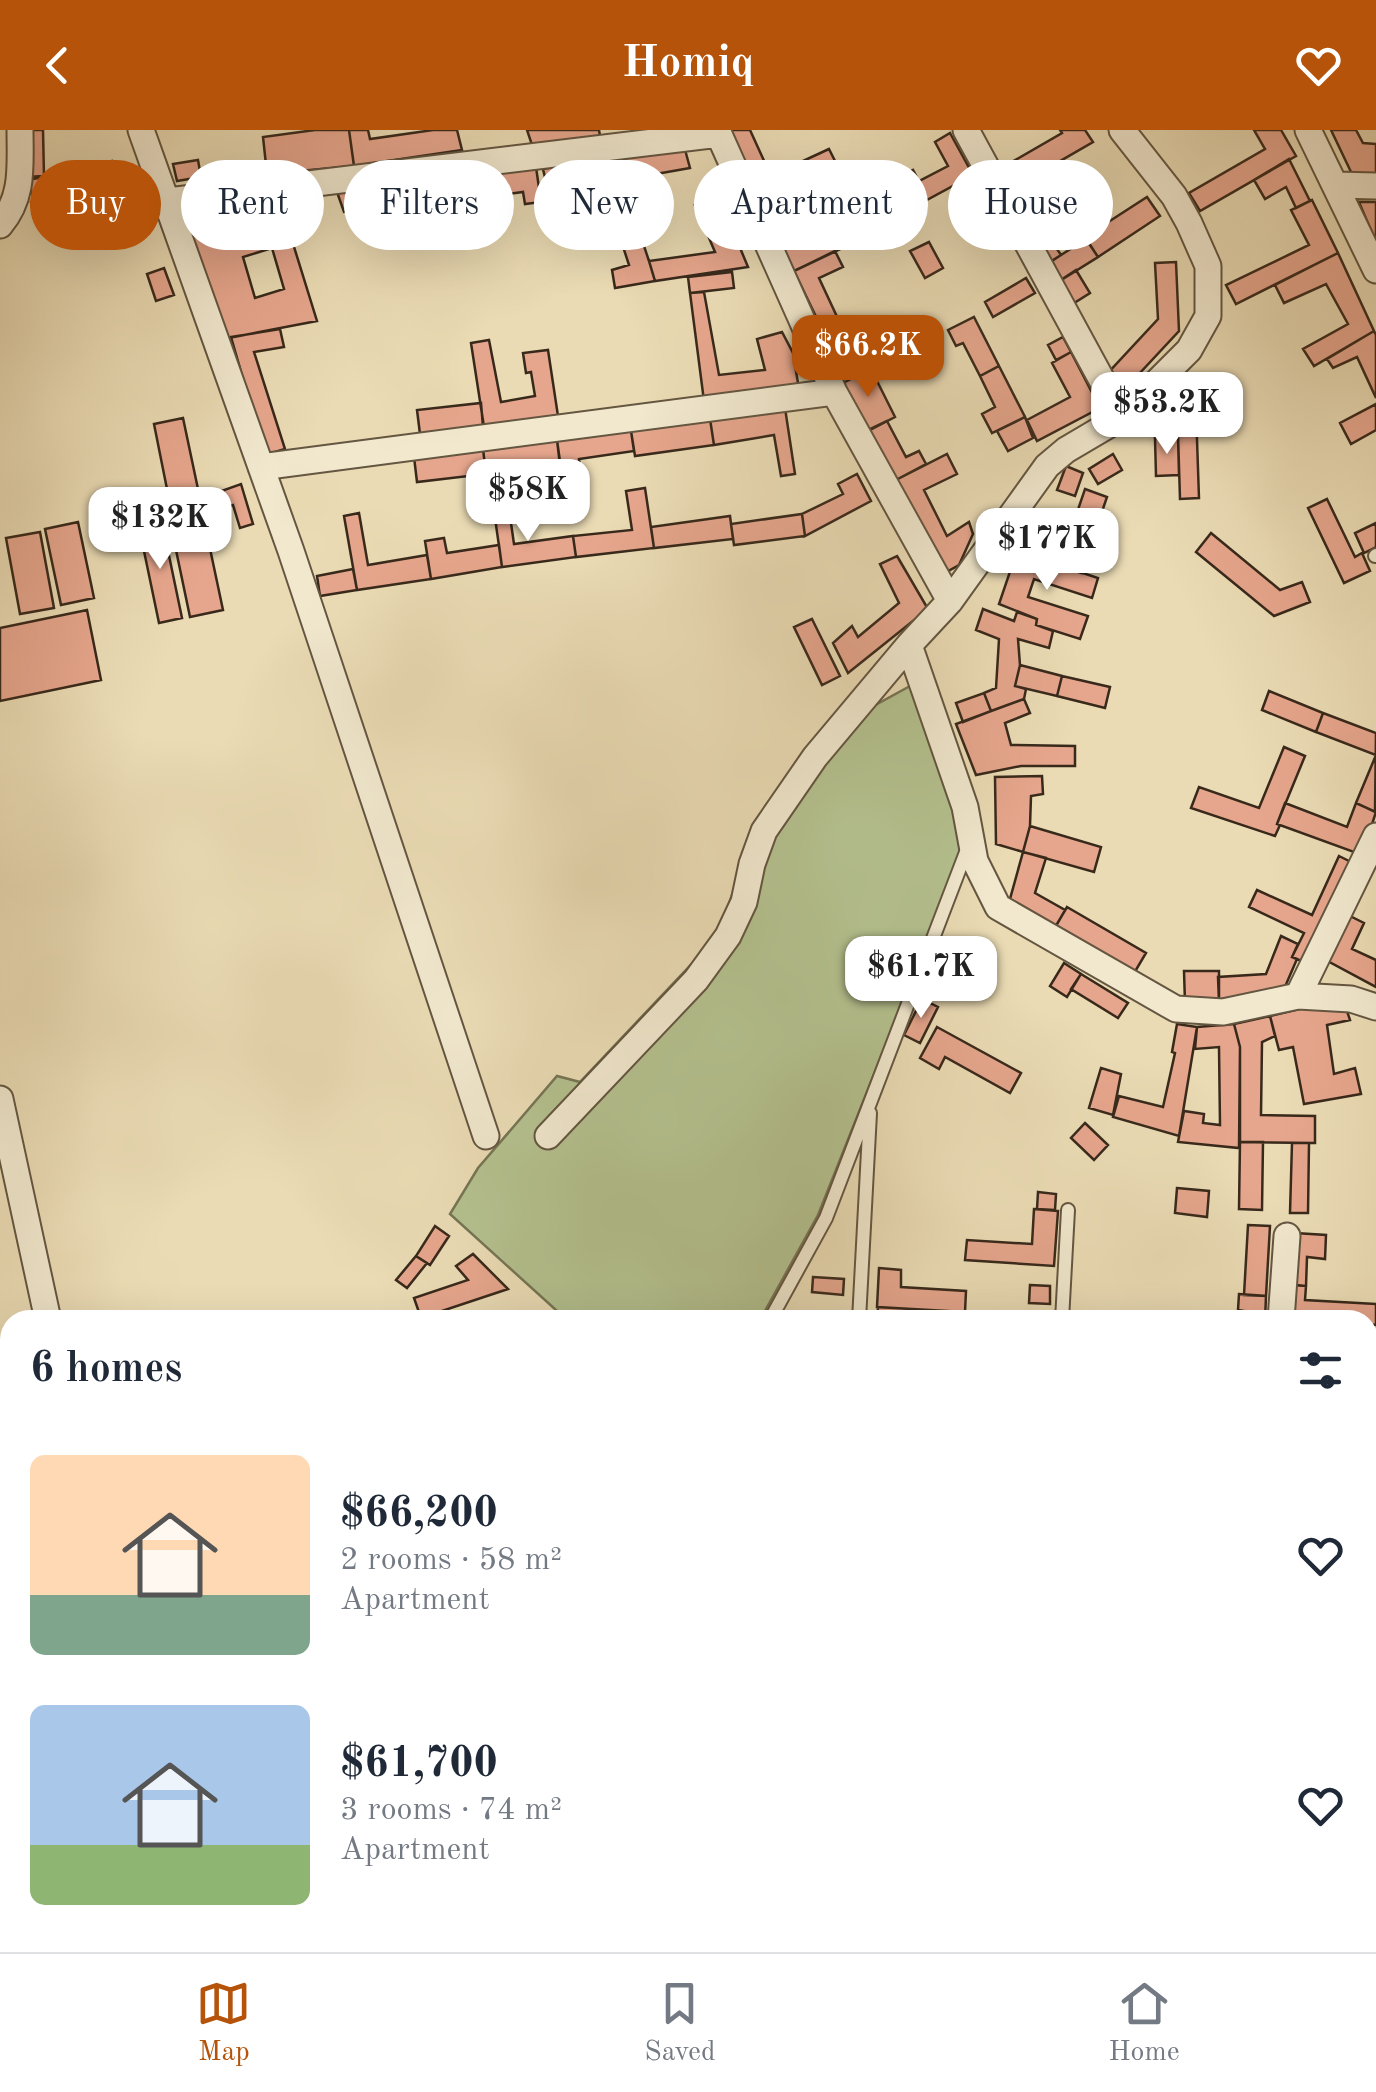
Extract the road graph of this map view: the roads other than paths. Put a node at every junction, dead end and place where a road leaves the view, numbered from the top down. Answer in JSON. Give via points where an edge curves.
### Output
{"nodes":[{"id":1,"x":20,"y":130,"type":"edge"},
{"id":2,"x":141,"y":130,"type":"edge"},
{"id":3,"x":966,"y":130,"type":"edge"},
{"id":4,"x":1122,"y":130,"type":"edge"},
{"id":5,"x":1308,"y":130,"type":"edge"},
{"id":6,"x":718,"y":132,"type":"edge"},
{"id":7,"x":1336,"y":185,"type":"junction"},
{"id":8,"x":1376,"y":186,"type":"edge"},
{"id":9,"x":168,"y":200,"type":"junction"},
{"id":10,"x":0,"y":225,"type":"edge"},
{"id":11,"x":1376,"y":270,"type":"edge"},
{"id":12,"x":834,"y":392,"type":"junction"},
{"id":13,"x":1122,"y":417,"type":"junction"},
{"id":14,"x":261,"y":467,"type":"junction"},
{"id":15,"x":950,"y":601,"type":"junction"},
{"id":16,"x":909,"y":645,"type":"junction"},
{"id":17,"x":1376,"y":836,"type":"edge"},
{"id":18,"x":971,"y":840,"type":"junction"},
{"id":19,"x":1298,"y":996,"type":"junction"},
{"id":20,"x":1376,"y":1007,"type":"edge"},
{"id":21,"x":0,"y":1099,"type":"edge"},
{"id":22,"x":870,"y":1100,"type":"junction"},
{"id":23,"x":486,"y":1136,"type":"dead end"},
{"id":24,"x":548,"y":1136,"type":"dead end"},
{"id":25,"x":1068,"y":1210,"type":"dead end"},
{"id":26,"x":1287,"y":1236,"type":"dead end"},
{"id":27,"x":46,"y":1310,"type":"edge"},
{"id":28,"x":775,"y":1310,"type":"edge"},
{"id":29,"x":860,"y":1310,"type":"edge"},
{"id":30,"x":1063,"y":1310,"type":"edge"},
{"id":31,"x":1282,"y":1310,"type":"edge"}],
"edges":[{"from":1,"to":10,"type":"street","via":[[20,186],[14,209]]},
{"from":2,"to":9,"type":"street"},
{"from":3,"to":13,"type":"street"},
{"from":4,"to":13,"type":"street","via":[[1174,196],[1208,266],[1208,316],[1190,350]]},
{"from":5,"to":7,"type":"street"},
{"from":6,"to":9,"type":"street"},
{"from":6,"to":12,"type":"street"},
{"from":7,"to":8,"type":"street"},
{"from":7,"to":11,"type":"street"},
{"from":9,"to":14,"type":"street"},
{"from":12,"to":14,"type":"street"},
{"from":12,"to":15,"type":"street"},
{"from":13,"to":15,"type":"street","via":[[1048,466]]},
{"from":14,"to":23,"type":"street"},
{"from":15,"to":16,"type":"street"},
{"from":16,"to":18,"type":"street"},
{"from":16,"to":24,"type":"street","via":[[815,757],[764,832],[744,902],[696,980]]},
{"from":17,"to":19,"type":"street"},
{"from":18,"to":19,"type":"street","via":[[974,861],[998,907],[1176,1010],[1223,1012]]},
{"from":18,"to":22,"type":"lane"},
{"from":19,"to":20,"type":"street"},
{"from":21,"to":27,"type":"street"},
{"from":22,"to":28,"type":"lane","via":[[826,1218]]},
{"from":22,"to":29,"type":"lane"},
{"from":25,"to":30,"type":"lane"},
{"from":26,"to":31,"type":"street"}]}
